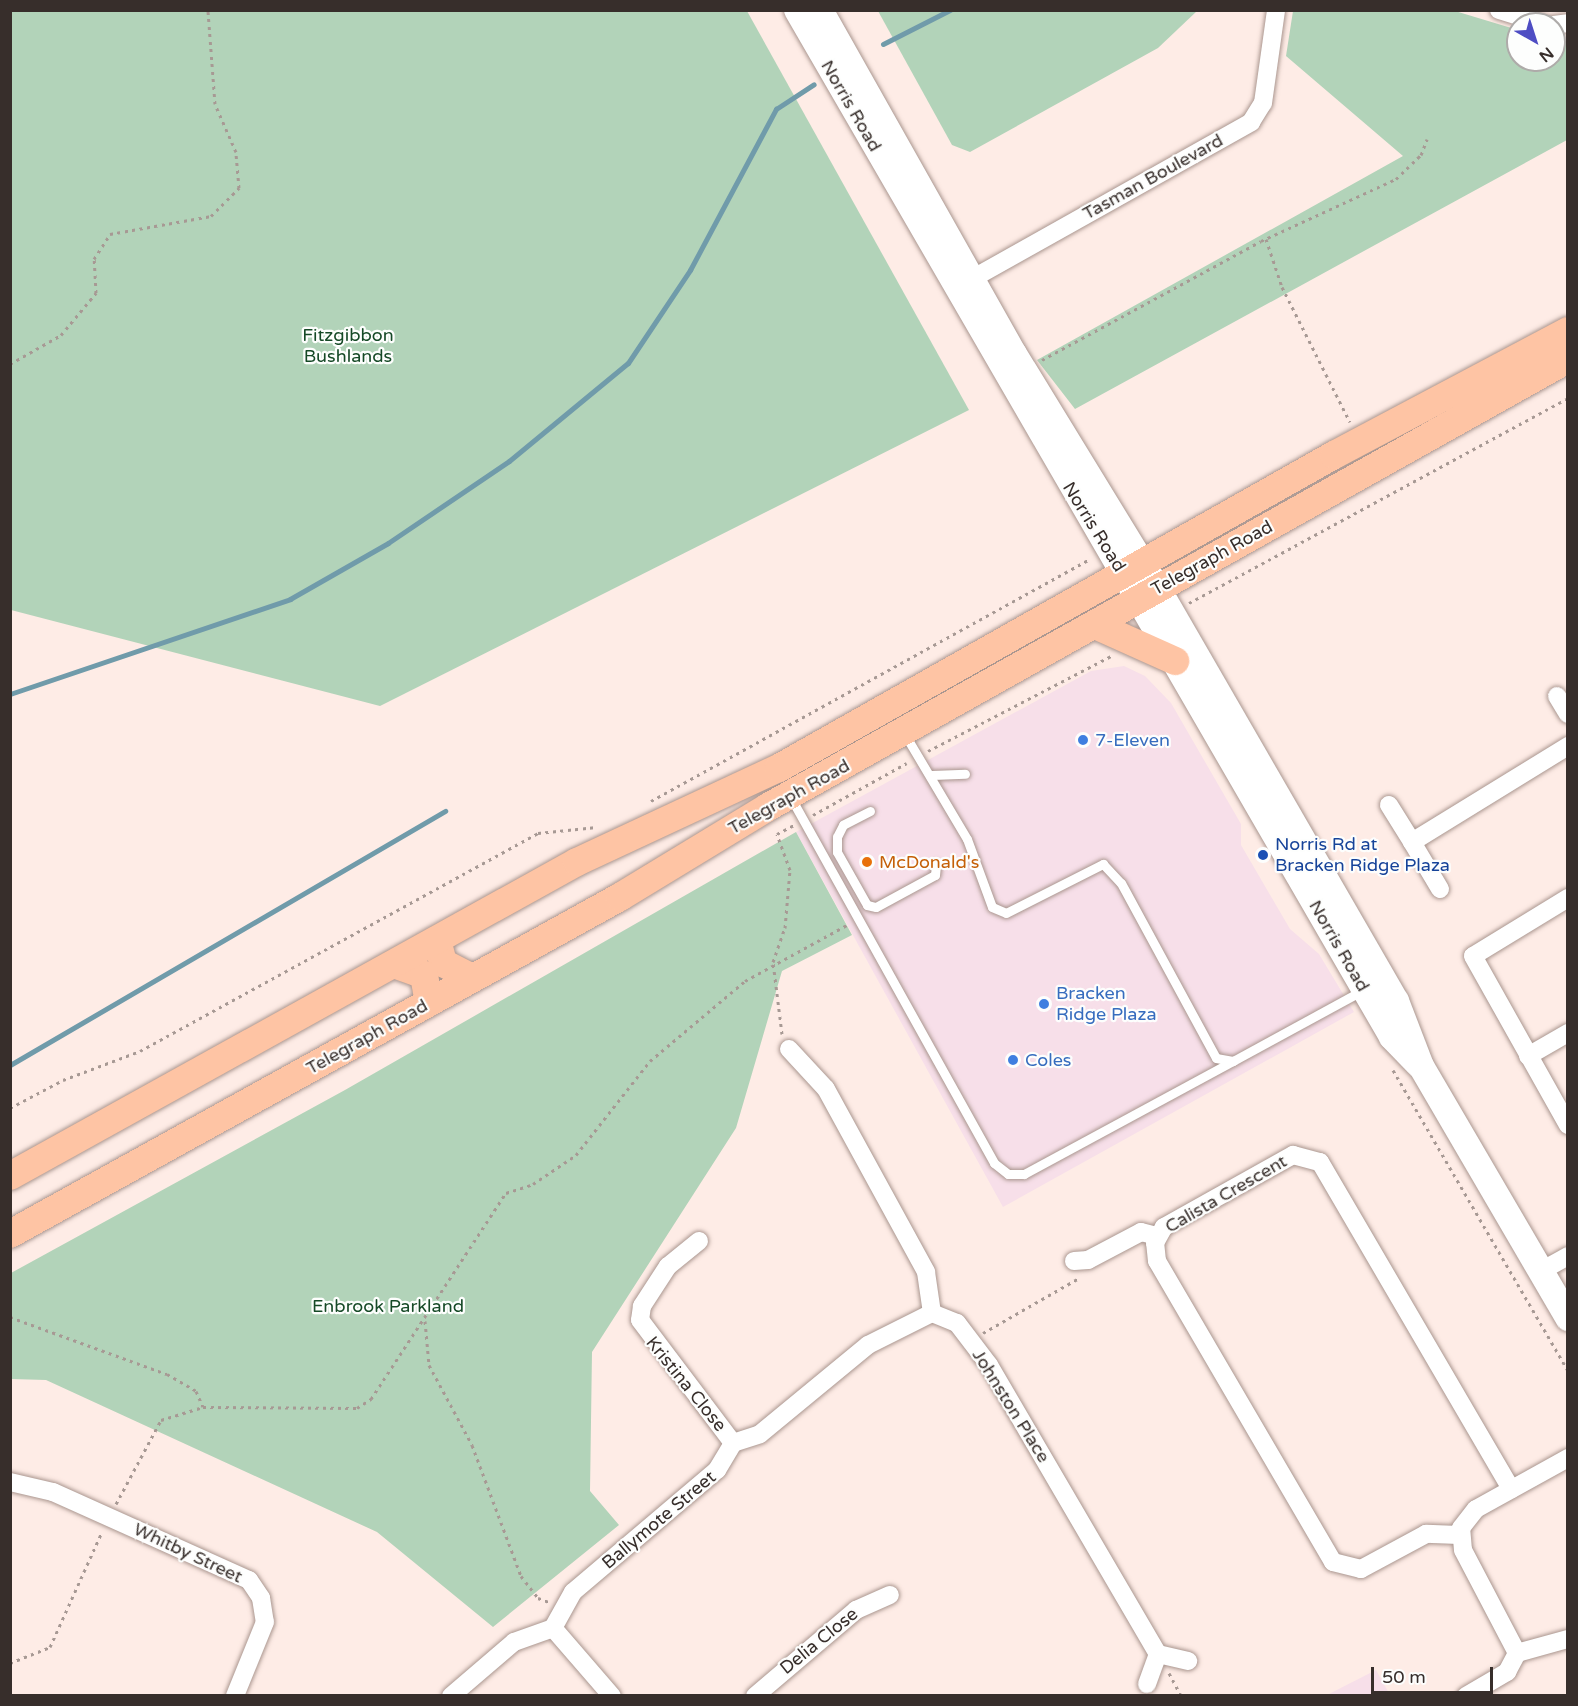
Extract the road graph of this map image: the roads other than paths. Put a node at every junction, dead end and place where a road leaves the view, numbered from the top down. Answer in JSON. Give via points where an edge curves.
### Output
{"nodes":[{"id":1,"x":797,"y":10,"type":"edge"},
{"id":2,"x":820,"y":10,"type":"edge"},
{"id":3,"x":1276,"y":10,"type":"edge"},
{"id":4,"x":963,"y":284,"type":"junction"},
{"id":5,"x":1568,"y":331,"type":"edge"},
{"id":6,"x":1568,"y":359,"type":"edge"},
{"id":7,"x":1132,"y":568,"type":"junction"},
{"id":8,"x":1149,"y":594,"type":"junction"},
{"id":9,"x":1095,"y":625,"type":"junction"},
{"id":10,"x":1175,"y":661,"type":"junction"},
{"id":11,"x":1557,"y":696,"type":"dead end"},
{"id":12,"x":1568,"y":714,"type":"edge"},
{"id":13,"x":897,"y":730,"type":"junction"},
{"id":14,"x":1568,"y":746,"type":"edge"},
{"id":15,"x":965,"y":774,"type":"dead end"},
{"id":16,"x":932,"y":775,"type":"junction"},
{"id":17,"x":1389,"y":805,"type":"dead end"},
{"id":18,"x":797,"y":808,"type":"junction"},
{"id":19,"x":870,"y":811,"type":"dead end"},
{"id":20,"x":1412,"y":842,"type":"junction"},
{"id":21,"x":936,"y":865,"type":"dead end"},
{"id":22,"x":1440,"y":889,"type":"dead end"},
{"id":23,"x":1568,"y":898,"type":"edge"},
{"id":24,"x":437,"y":940,"type":"junction"},
{"id":25,"x":394,"y":964,"type":"junction"},
{"id":26,"x":472,"y":978,"type":"junction"},
{"id":27,"x":1374,"y":985,"type":"junction"},
{"id":28,"x":429,"y":1003,"type":"junction"},
{"id":29,"x":1568,"y":1033,"type":"edge"},
{"id":30,"x":789,"y":1049,"type":"road end"},
{"id":31,"x":1528,"y":1056,"type":"junction"},
{"id":32,"x":1233,"y":1061,"type":"junction"},
{"id":33,"x":1568,"y":1125,"type":"edge"},
{"id":34,"x":10,"y":1176,"type":"edge"},
{"id":35,"x":10,"y":1234,"type":"edge"},
{"id":36,"x":1157,"y":1236,"type":"junction"},
{"id":37,"x":699,"y":1241,"type":"dead end"},
{"id":38,"x":1568,"y":1256,"type":"edge"},
{"id":39,"x":1078,"y":1269,"type":"road end"},
{"id":40,"x":1541,"y":1271,"type":"junction"},
{"id":41,"x":932,"y":1313,"type":"junction"},
{"id":42,"x":1568,"y":1318,"type":"edge"},
{"id":43,"x":732,"y":1443,"type":"junction"},
{"id":44,"x":1568,"y":1458,"type":"edge"},
{"id":45,"x":10,"y":1482,"type":"edge"},
{"id":46,"x":1511,"y":1489,"type":"junction"},
{"id":47,"x":1459,"y":1535,"type":"junction"},
{"id":48,"x":890,"y":1595,"type":"dead end"},
{"id":49,"x":553,"y":1628,"type":"junction"},
{"id":50,"x":1568,"y":1639,"type":"edge"},
{"id":51,"x":1517,"y":1653,"type":"junction"},
{"id":52,"x":1158,"y":1654,"type":"junction"},
{"id":53,"x":1188,"y":1661,"type":"dead end"},
{"id":54,"x":1147,"y":1684,"type":"dead end"},
{"id":55,"x":235,"y":1695,"type":"edge"},
{"id":56,"x":451,"y":1695,"type":"edge"},
{"id":57,"x":612,"y":1695,"type":"edge"},
{"id":58,"x":755,"y":1695,"type":"edge"},
{"id":59,"x":1466,"y":1695,"type":"edge"}],
"edges":[{"from":1,"to":4,"type":"main road","name":"Norris Road"},
{"from":2,"to":4,"type":"main road","name":"Norris Road"},
{"from":3,"to":4,"type":"street","name":"Tasman Boulevard","via":[[1263,103],[1251,122]]},
{"from":4,"to":7,"type":"main road","name":"Norris Road"},
{"from":4,"to":7,"type":"main road","name":"Norris Road","via":[[1025,371]]},
{"from":5,"to":7,"type":"main road","name":"Telegraph Road"},
{"from":6,"to":8,"type":"main road","name":"Telegraph Road"},
{"from":7,"to":8,"type":"main road","name":"Norris Road"},
{"from":7,"to":13,"type":"main road","name":"Telegraph Road"},
{"from":8,"to":9,"type":"main road","name":"Telegraph Road"},
{"from":8,"to":10,"type":"main road","name":"Norris Road"},
{"from":8,"to":27,"type":"main road","name":"Norris Road"},
{"from":9,"to":10,"type":"main road"},
{"from":9,"to":13,"type":"main road","name":"Telegraph Road"},
{"from":10,"to":27,"type":"main road","name":"Norris Road"},
{"from":11,"to":12,"type":"street"},
{"from":13,"to":16,"type":"lane"},
{"from":13,"to":18,"type":"main road","name":"Telegraph Road"},
{"from":13,"to":24,"type":"main road","name":"Telegraph Road","via":[[741,786],[602,849]]},
{"from":14,"to":20,"type":"street"},
{"from":15,"to":16,"type":"lane"},
{"from":16,"to":32,"type":"lane","via":[[967,839],[976,875],[992,907],[1006,913],[1103,864],[1121,883],[1216,1058]]},
{"from":17,"to":20,"type":"street"},
{"from":18,"to":26,"type":"main road","name":"Telegraph Road"},
{"from":18,"to":32,"type":"lane","via":[[994,1163],[1008,1174],[1024,1174]]},
{"from":19,"to":21,"type":"lane","via":[[843,825],[837,837],[837,852],[867,905],[876,907],[935,875]]},
{"from":20,"to":22,"type":"street"},
{"from":23,"to":31,"type":"street","via":[[1473,956]]},
{"from":24,"to":25,"type":"main road","name":"Telegraph Road"},
{"from":24,"to":26,"type":"main road","via":[[443,963]]},
{"from":25,"to":28,"type":"main road","via":[[424,975]]},
{"from":25,"to":34,"type":"main road","name":"Telegraph Road"},
{"from":26,"to":28,"type":"main road","name":"Telegraph Road"},
{"from":27,"to":32,"type":"lane"},
{"from":27,"to":40,"type":"main road","name":"Norris Road","via":[[1392,1037],[1421,1066]]},
{"from":28,"to":35,"type":"main road","name":"Telegraph Road"},
{"from":29,"to":31,"type":"street"},
{"from":30,"to":41,"type":"street","via":[[826,1089],[930,1279]]},
{"from":31,"to":33,"type":"street"},
{"from":36,"to":39,"type":"street","via":[[1141,1232]]},
{"from":36,"to":46,"type":"street","name":"Calista Crescent","via":[[1169,1223],[1283,1160],[1300,1154],[1320,1162]]},
{"from":36,"to":47,"type":"street","name":"Calista Crescent","via":[[1154,1250],[1161,1268],[1333,1562],[1361,1569],[1426,1534]]},
{"from":37,"to":43,"type":"street","name":"Kristina Close","via":[[668,1266],[642,1306],[640,1320]]},
{"from":38,"to":40,"type":"street"},
{"from":40,"to":42,"type":"main road","name":"Norris Road"},
{"from":41,"to":43,"type":"street","via":[[868,1345],[759,1434]]},
{"from":41,"to":52,"type":"street","name":"Johnston Place","via":[[952,1319],[1000,1382]]},
{"from":43,"to":49,"type":"street","name":"Ballymote Street","via":[[717,1470],[573,1592]]},
{"from":44,"to":46,"type":"street"},
{"from":45,"to":55,"type":"street","name":"Whitby Street","via":[[52,1492],[249,1580],[261,1598],[265,1622]]},
{"from":46,"to":47,"type":"street","via":[[1469,1515]]},
{"from":47,"to":51,"type":"street"},
{"from":48,"to":58,"type":"street","name":"Delia Close","via":[[856,1610]]},
{"from":49,"to":56,"type":"street","via":[[514,1642]]},
{"from":49,"to":57,"type":"street"},
{"from":50,"to":51,"type":"street"},
{"from":51,"to":59,"type":"street","via":[[1507,1672]]},
{"from":52,"to":53,"type":"street"},
{"from":52,"to":54,"type":"street"}]}
